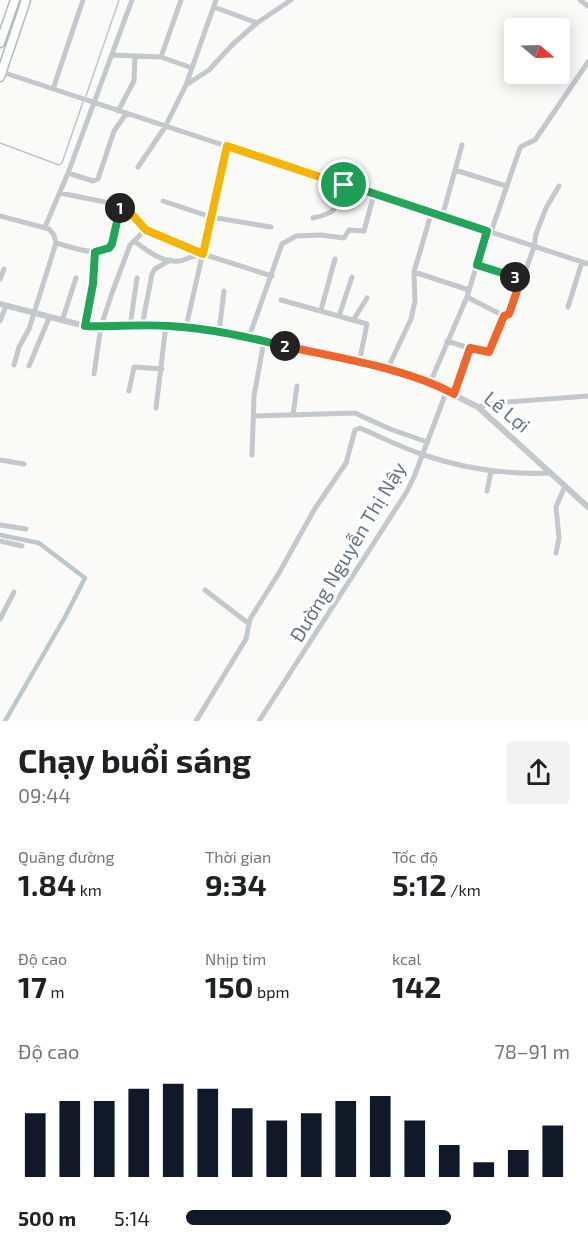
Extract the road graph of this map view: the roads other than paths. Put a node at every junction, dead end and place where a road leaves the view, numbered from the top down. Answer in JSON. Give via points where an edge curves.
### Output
{"nodes":[{"id":1,"x":15,"y":0,"type":"edge"},
{"id":2,"x":26,"y":0,"type":"edge"},
{"id":3,"x":83,"y":0,"type":"edge"},
{"id":4,"x":132,"y":0,"type":"edge"},
{"id":5,"x":181,"y":0,"type":"edge"},
{"id":6,"x":216,"y":0,"type":"edge"},
{"id":7,"x":580,"y":0,"type":"edge"},
{"id":8,"x":289,"y":1,"type":"edge"},
{"id":9,"x":588,"y":6,"type":"edge"},
{"id":10,"x":214,"y":7,"type":"junction"},
{"id":11,"x":257,"y":23,"type":"junction"},
{"id":12,"x":0,"y":43,"type":"edge"},
{"id":13,"x":113,"y":55,"type":"junction"},
{"id":14,"x":135,"y":56,"type":"junction"},
{"id":15,"x":161,"y":57,"type":"junction"},
{"id":16,"x":588,"y":62,"type":"edge"},
{"id":17,"x":192,"y":68,"type":"junction"},
{"id":18,"x":1,"y":73,"type":"edge"},
{"id":19,"x":186,"y":85,"type":"junction"},
{"id":20,"x":53,"y":89,"type":"junction"},
{"id":21,"x":94,"y":103,"type":"junction"},
{"id":22,"x":118,"y":111,"type":"junction"},
{"id":23,"x":126,"y":114,"type":"junction"},
{"id":24,"x":165,"y":127,"type":"junction"},
{"id":25,"x":462,"y":145,"type":"dead end"},
{"id":26,"x":227,"y":146,"type":"junction"},
{"id":27,"x":138,"y":167,"type":"dead end"},
{"id":28,"x":455,"y":170,"type":"junction"},
{"id":29,"x":68,"y":173,"type":"junction"},
{"id":30,"x":344,"y":185,"type":"junction"},
{"id":31,"x":506,"y":186,"type":"junction"},
{"id":32,"x":559,"y":186,"type":"dead end"},
{"id":33,"x":60,"y":193,"type":"junction"},
{"id":34,"x":374,"y":194,"type":"junction"},
{"id":35,"x":163,"y":201,"type":"dead end"},
{"id":36,"x":120,"y":205,"type":"junction"},
{"id":37,"x":431,"y":214,"type":"junction"},
{"id":38,"x":0,"y":216,"type":"edge"},
{"id":39,"x":442,"y":217,"type":"junction"},
{"id":40,"x":211,"y":218,"type":"junction"},
{"id":41,"x":313,"y":218,"type":"dead end"},
{"id":42,"x":45,"y":227,"type":"junction"},
{"id":43,"x":271,"y":227,"type":"dead end"},
{"id":44,"x":146,"y":230,"type":"junction"},
{"id":45,"x":489,"y":232,"type":"junction"},
{"id":46,"x":134,"y":241,"type":"junction"},
{"id":47,"x":56,"y":243,"type":"junction"},
{"id":48,"x":534,"y":247,"type":"junction"},
{"id":49,"x":95,"y":252,"type":"junction"},
{"id":50,"x":202,"y":255,"type":"junction"},
{"id":51,"x":334,"y":259,"type":"dead end"},
{"id":52,"x":170,"y":260,"type":"junction"},
{"id":53,"x":585,"y":263,"type":"edge"},
{"id":54,"x":477,"y":265,"type":"junction"},
{"id":55,"x":4,"y":269,"type":"dead end"},
{"id":56,"x":414,"y":272,"type":"junction"},
{"id":57,"x":272,"y":276,"type":"junction"},
{"id":58,"x":352,"y":277,"type":"dead end"},
{"id":59,"x":76,"y":278,"type":"dead end"},
{"id":60,"x":137,"y":278,"type":"dead end"},
{"id":61,"x":0,"y":279,"type":"edge"},
{"id":62,"x":521,"y":279,"type":"junction"},
{"id":63,"x":224,"y":291,"type":"dead end"},
{"id":64,"x":468,"y":294,"type":"junction"},
{"id":65,"x":367,"y":298,"type":"dead end"},
{"id":66,"x":281,"y":300,"type":"dead end"},
{"id":67,"x":3,"y":305,"type":"edge"},
{"id":68,"x":568,"y":307,"type":"dead end"},
{"id":69,"x":321,"y":310,"type":"junction"},
{"id":70,"x":34,"y":314,"type":"junction"},
{"id":71,"x":339,"y":316,"type":"junction"},
{"id":72,"x":504,"y":316,"type":"junction"},
{"id":73,"x":49,"y":318,"type":"junction"},
{"id":74,"x":354,"y":319,"type":"junction"},
{"id":75,"x":0,"y":321,"type":"edge"},
{"id":76,"x":62,"y":321,"type":"junction"},
{"id":77,"x":166,"y":325,"type":"junction"},
{"id":78,"x":85,"y":326,"type":"junction"},
{"id":79,"x":101,"y":326,"type":"junction"},
{"id":80,"x":130,"y":326,"type":"junction"},
{"id":81,"x":142,"y":326,"type":"junction"},
{"id":82,"x":186,"y":327,"type":"junction"},
{"id":83,"x":219,"y":332,"type":"junction"},
{"id":84,"x":249,"y":337,"type":"junction"},
{"id":85,"x":264,"y":341,"type":"junction"},
{"id":86,"x":447,"y":341,"type":"junction"},
{"id":87,"x":470,"y":348,"type":"junction"},
{"id":88,"x":359,"y":363,"type":"junction"},
{"id":89,"x":14,"y":365,"type":"dead end"},
{"id":90,"x":29,"y":366,"type":"dead end"},
{"id":91,"x":162,"y":369,"type":"junction"},
{"id":92,"x":387,"y":370,"type":"junction"},
{"id":93,"x":94,"y":374,"type":"dead end"},
{"id":94,"x":430,"y":383,"type":"junction"},
{"id":95,"x":297,"y":386,"type":"dead end"},
{"id":96,"x":447,"y":390,"type":"junction"},
{"id":97,"x":129,"y":391,"type":"dead end"},
{"id":98,"x":454,"y":394,"type":"junction"},
{"id":99,"x":588,"y":396,"type":"edge"},
{"id":100,"x":478,"y":407,"type":"junction"},
{"id":101,"x":156,"y":408,"type":"dead end"},
{"id":102,"x":294,"y":415,"type":"junction"},
{"id":103,"x":254,"y":416,"type":"junction"},
{"id":104,"x":427,"y":442,"type":"junction"},
{"id":105,"x":252,"y":455,"type":"dead end"},
{"id":106,"x":422,"y":455,"type":"junction"},
{"id":107,"x":0,"y":460,"type":"edge"},
{"id":108,"x":24,"y":464,"type":"dead end"},
{"id":109,"x":491,"y":471,"type":"junction"},
{"id":110,"x":551,"y":473,"type":"junction"},
{"id":111,"x":565,"y":486,"type":"junction"},
{"id":112,"x":487,"y":491,"type":"dead end"},
{"id":113,"x":588,"y":507,"type":"edge"},
{"id":114,"x":0,"y":525,"type":"edge"},
{"id":115,"x":26,"y":529,"type":"dead end"},
{"id":116,"x":0,"y":541,"type":"edge"},
{"id":117,"x":22,"y":546,"type":"dead end"},
{"id":118,"x":556,"y":553,"type":"dead end"},
{"id":119,"x":205,"y":590,"type":"dead end"},
{"id":120,"x":14,"y":592,"type":"dead end"},
{"id":121,"x":0,"y":619,"type":"edge"},
{"id":122,"x":248,"y":623,"type":"junction"},
{"id":123,"x":196,"y":721,"type":"edge"},
{"id":124,"x":259,"y":721,"type":"edge"}],
"edges":[{"from":1,"to":12,"type":"highway"},
{"from":2,"to":18,"type":"highway"},
{"from":3,"to":20,"type":"street"},
{"from":4,"to":13,"type":"street"},
{"from":5,"to":15,"type":"street"},
{"from":6,"to":10,"type":"street"},
{"from":7,"to":9,"type":"street"},
{"from":8,"to":11,"type":"street"},
{"from":10,"to":11,"type":"street"},
{"from":10,"to":17,"type":"street"},
{"from":11,"to":19,"type":"street","via":[[209,70]]},
{"from":13,"to":14,"type":"street"},
{"from":13,"to":21,"type":"street"},
{"from":14,"to":15,"type":"street"},
{"from":14,"to":22,"type":"street","via":[[134,81]]},
{"from":15,"to":17,"type":"street"},
{"from":16,"to":31,"type":"street","via":[[535,140],[520,148]]},
{"from":17,"to":19,"type":"street"},
{"from":18,"to":20,"type":"street"},
{"from":19,"to":24,"type":"street"},
{"from":20,"to":21,"type":"street"},
{"from":21,"to":22,"type":"street"},
{"from":21,"to":29,"type":"street"},
{"from":22,"to":23,"type":"street"},
{"from":23,"to":24,"type":"street"},
{"from":23,"to":29,"type":"street","via":[[114,131],[98,179]]},
{"from":24,"to":26,"type":"street"},
{"from":24,"to":27,"type":"street"},
{"from":25,"to":28,"type":"street"},
{"from":26,"to":30,"type":"street"},
{"from":26,"to":40,"type":"street"},
{"from":28,"to":31,"type":"street"},
{"from":28,"to":39,"type":"street"},
{"from":29,"to":33,"type":"street"},
{"from":30,"to":34,"type":"street"},
{"from":30,"to":41,"type":"street","via":[[335,209]]},
{"from":31,"to":45,"type":"street"},
{"from":32,"to":48,"type":"street","via":[[546,208]]},
{"from":33,"to":36,"type":"street"},
{"from":33,"to":42,"type":"street"},
{"from":34,"to":37,"type":"street"},
{"from":34,"to":57,"type":"street","via":[[364,231],[349,230],[344,238],[294,237],[282,244]]},
{"from":35,"to":40,"type":"street"},
{"from":36,"to":44,"type":"street"},
{"from":36,"to":49,"type":"street","via":[[112,244]]},
{"from":37,"to":39,"type":"street"},
{"from":37,"to":56,"type":"street"},
{"from":38,"to":42,"type":"street"},
{"from":39,"to":45,"type":"street"},
{"from":40,"to":43,"type":"street"},
{"from":40,"to":50,"type":"street"},
{"from":42,"to":47,"type":"street","via":[[53,232]]},
{"from":44,"to":46,"type":"street"},
{"from":44,"to":50,"type":"street"},
{"from":45,"to":48,"type":"street"},
{"from":45,"to":54,"type":"street"},
{"from":46,"to":52,"type":"street","via":[[154,255]]},
{"from":46,"to":79,"type":"street"},
{"from":47,"to":49,"type":"street"},
{"from":47,"to":70,"type":"street"},
{"from":48,"to":53,"type":"street"},
{"from":48,"to":62,"type":"street"},
{"from":49,"to":78,"type":"street"},
{"from":50,"to":52,"type":"street"},
{"from":50,"to":57,"type":"street"},
{"from":50,"to":82,"type":"street"},
{"from":51,"to":69,"type":"street"},
{"from":52,"to":81,"type":"street","via":[[152,274]]},
{"from":53,"to":68,"type":"street"},
{"from":54,"to":62,"type":"street"},
{"from":54,"to":64,"type":"street"},
{"from":55,"to":61,"type":"street"},
{"from":56,"to":64,"type":"street"},
{"from":56,"to":92,"type":"street","via":[[411,319]]},
{"from":57,"to":84,"type":"street"},
{"from":58,"to":71,"type":"street"},
{"from":59,"to":76,"type":"street"},
{"from":60,"to":80,"type":"street"},
{"from":62,"to":72,"type":"street","via":[[510,312]]},
{"from":63,"to":83,"type":"street"},
{"from":64,"to":72,"type":"street"},
{"from":64,"to":86,"type":"street"},
{"from":65,"to":74,"type":"street"},
{"from":66,"to":69,"type":"street"},
{"from":67,"to":70,"type":"street","name":"Lê Lợi"},
{"from":67,"to":75,"type":"street"},
{"from":69,"to":71,"type":"street"},
{"from":70,"to":73,"type":"street","name":"Lê Lợi"},
{"from":70,"to":89,"type":"street"},
{"from":71,"to":74,"type":"street"},
{"from":72,"to":87,"type":"street","via":[[489,352]]},
{"from":73,"to":76,"type":"street","name":"Lê Lợi"},
{"from":73,"to":90,"type":"street"},
{"from":74,"to":88,"type":"street","via":[[367,325]]},
{"from":76,"to":78,"type":"street","name":"Lê Lợi"},
{"from":77,"to":81,"type":"street","name":"Lê Lợi"},
{"from":77,"to":82,"type":"street","name":"Lê Lợi"},
{"from":77,"to":91,"type":"street"},
{"from":78,"to":79,"type":"street","name":"Lê Lợi"},
{"from":79,"to":80,"type":"street","name":"Lê Lợi"},
{"from":79,"to":93,"type":"street"},
{"from":80,"to":81,"type":"street","name":"Lê Lợi"},
{"from":82,"to":83,"type":"street","name":"Lê Lợi"},
{"from":83,"to":84,"type":"street","name":"Lê Lợi"},
{"from":84,"to":85,"type":"street","name":"Lê Lợi"},
{"from":85,"to":88,"type":"street","name":"Lê Lợi"},
{"from":85,"to":103,"type":"street"},
{"from":86,"to":87,"type":"street"},
{"from":86,"to":94,"type":"street"},
{"from":87,"to":98,"type":"street"},
{"from":88,"to":92,"type":"street","name":"Lê Lợi"},
{"from":91,"to":97,"type":"street","via":[[134,367]]},
{"from":91,"to":101,"type":"street"},
{"from":92,"to":94,"type":"street","name":"Lê Lợi"},
{"from":94,"to":96,"type":"street","name":"Lê Lợi"},
{"from":95,"to":102,"type":"street"},
{"from":96,"to":98,"type":"street","name":"Lê Lợi"},
{"from":96,"to":104,"type":"street","name":"Đường Nguyễn Thị Nậy"},
{"from":98,"to":100,"type":"street","name":"Lê Lợi"},
{"from":99,"to":100,"type":"street"},
{"from":100,"to":110,"type":"street","name":"Lê Lợi"},
{"from":102,"to":103,"type":"street"},
{"from":102,"to":104,"type":"street","via":[[355,413]]},
{"from":103,"to":105,"type":"street"},
{"from":104,"to":106,"type":"street","name":"Đường Nguyễn Thị Nậy"},
{"from":106,"to":109,"type":"street"},
{"from":106,"to":122,"type":"street","via":[[360,428],[355,430],[346,463]]},
{"from":106,"to":124,"type":"street","name":"Đường Nguyễn Thị Nậy","via":[[406,493]]},
{"from":107,"to":108,"type":"street"},
{"from":109,"to":110,"type":"street"},
{"from":109,"to":112,"type":"street"},
{"from":110,"to":111,"type":"street","name":"Lê Lợi"},
{"from":111,"to":113,"type":"street","name":"Lê Lợi"},
{"from":111,"to":118,"type":"street","via":[[556,507]]},
{"from":114,"to":115,"type":"street"},
{"from":116,"to":117,"type":"street"},
{"from":119,"to":122,"type":"street"},
{"from":120,"to":121,"type":"street"},
{"from":122,"to":123,"type":"street","via":[[246,639]]}]}
